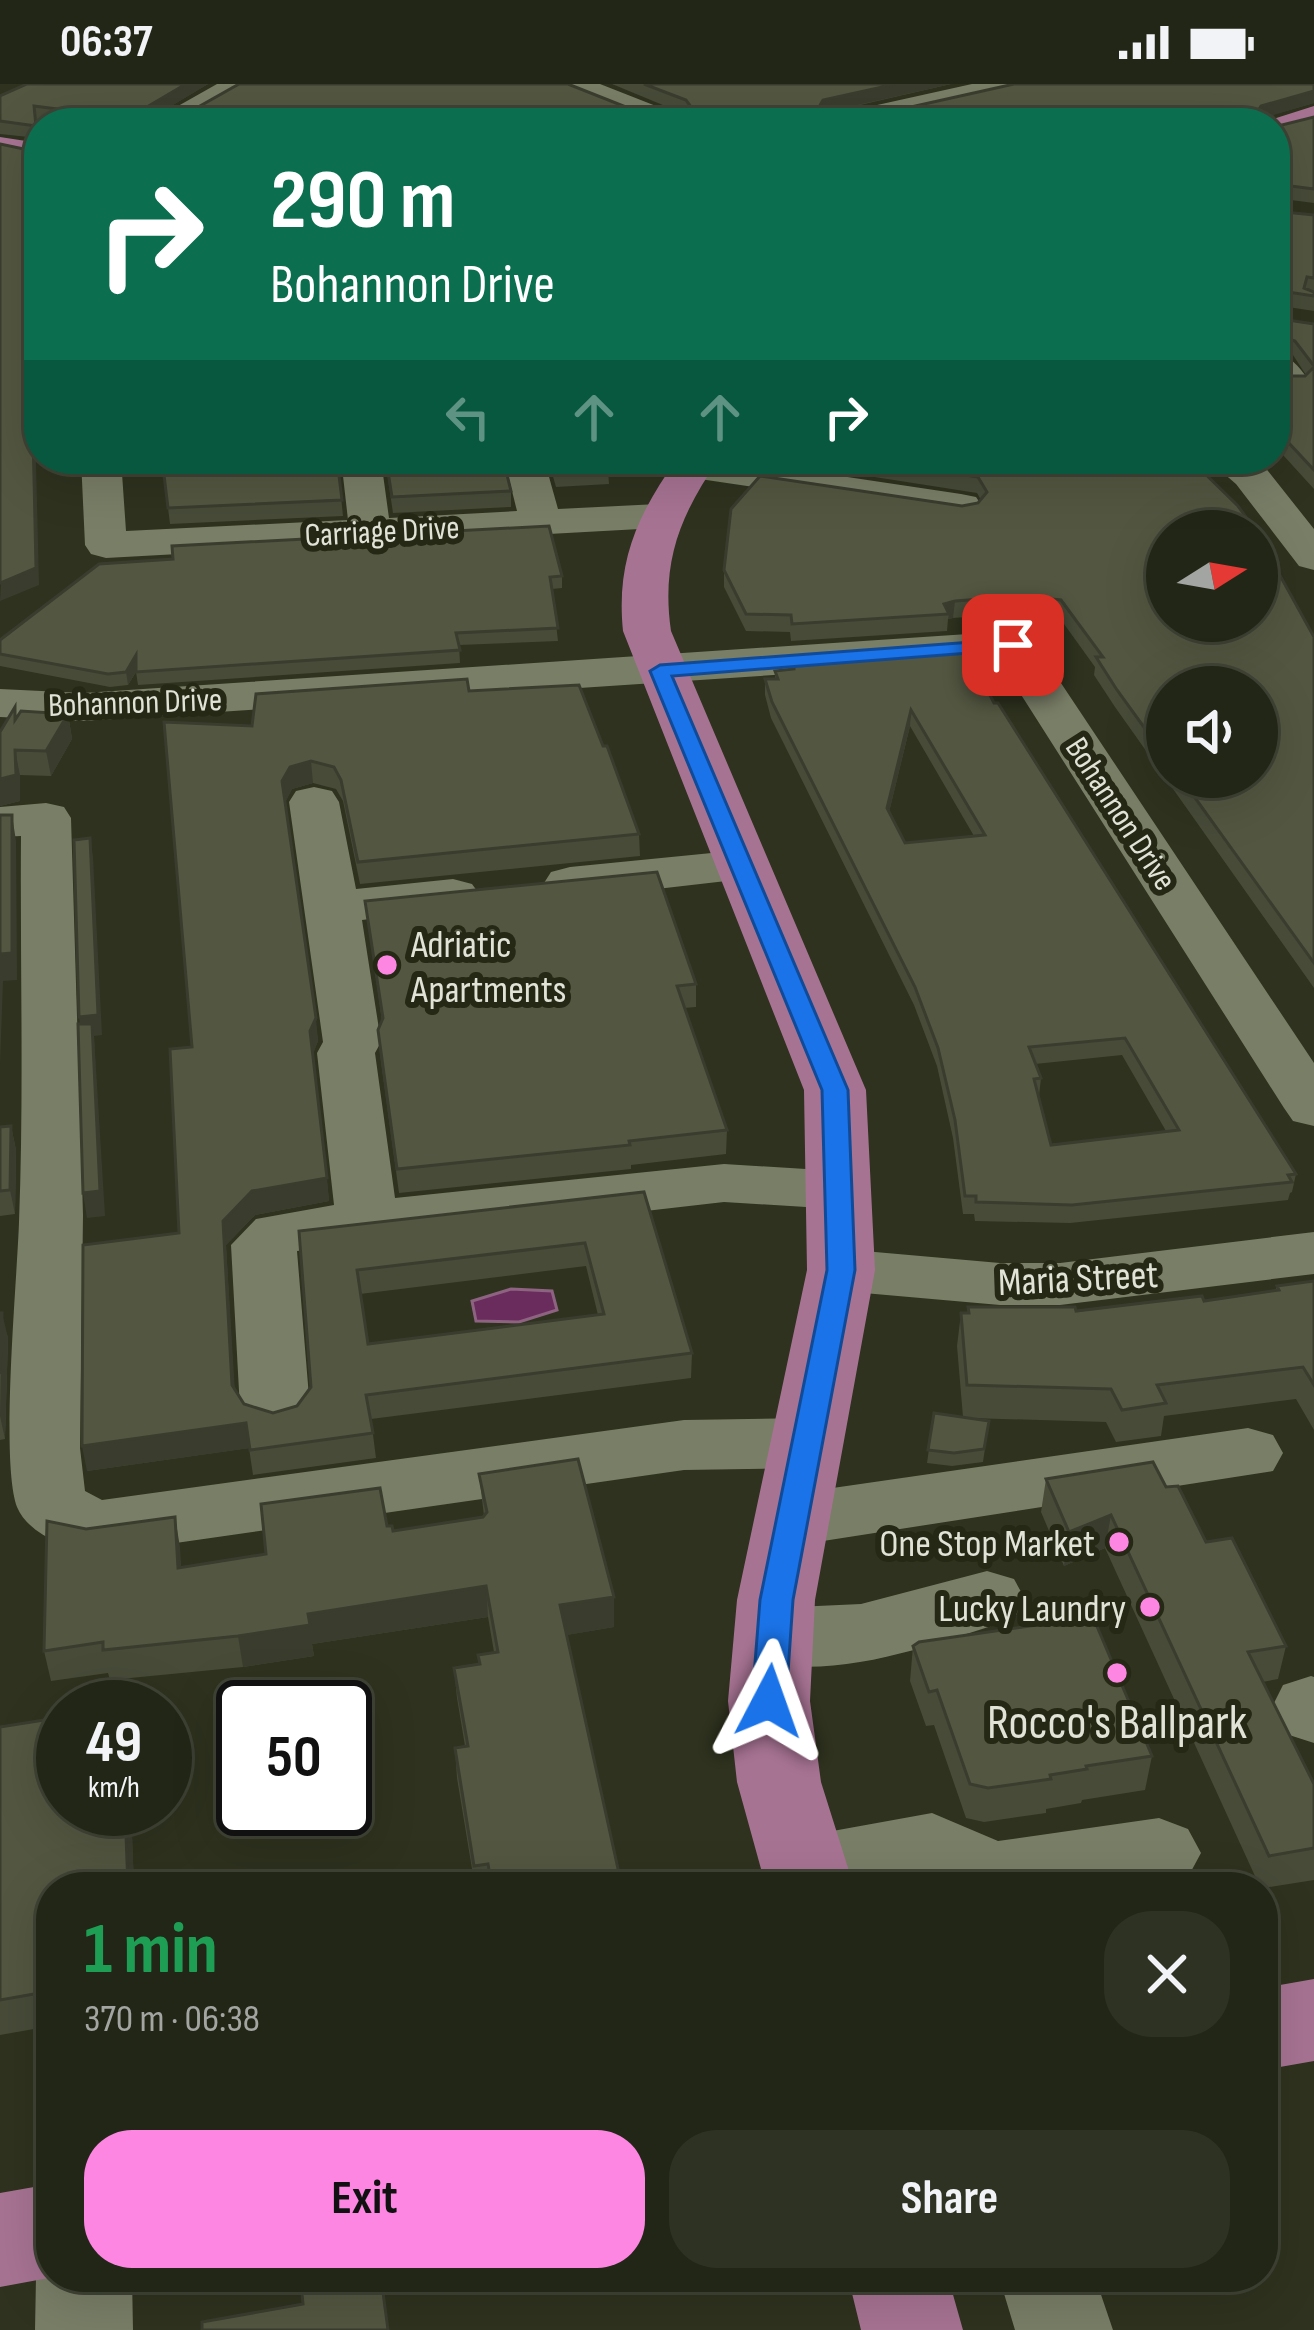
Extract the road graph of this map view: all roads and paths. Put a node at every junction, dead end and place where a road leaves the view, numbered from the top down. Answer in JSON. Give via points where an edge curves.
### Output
{"nodes":[{"id":1,"x":239,"y":84,"type":"edge"},
{"id":2,"x":1011,"y":84,"type":"edge"},
{"id":3,"x":589,"y":85,"type":"edge"},
{"id":4,"x":192,"y":108,"type":"edge"},
{"id":5,"x":640,"y":108,"type":"edge"},
{"id":6,"x":901,"y":108,"type":"edge"},
{"id":7,"x":102,"y":474,"type":"edge"},
{"id":8,"x":363,"y":474,"type":"edge"},
{"id":9,"x":528,"y":474,"type":"edge"},
{"id":10,"x":1249,"y":474,"type":"edge"},
{"id":11,"x":683,"y":480,"type":"edge"},
{"id":12,"x":961,"y":506,"type":"edge"},
{"id":13,"x":541,"y":522,"type":"junction"},
{"id":14,"x":370,"y":531,"type":"junction"},
{"id":15,"x":1314,"y":557,"type":"edge"},
{"id":16,"x":660,"y":671,"type":"junction"},
{"id":17,"x":0,"y":704,"type":"edge"},
{"id":18,"x":314,"y":802,"type":"dead end"},
{"id":19,"x":0,"y":822,"type":"edge"},
{"id":20,"x":742,"y":866,"type":"junction"},
{"id":21,"x":24,"y":907,"type":"edge"},
{"id":22,"x":333,"y":907,"type":"junction"},
{"id":23,"x":1314,"y":1108,"type":"edge"},
{"id":24,"x":838,"y":1190,"type":"junction"},
{"id":25,"x":368,"y":1221,"type":"junction"},
{"id":26,"x":1314,"y":1252,"type":"edge"},
{"id":27,"x":841,"y":1270,"type":"junction"},
{"id":28,"x":275,"y":1409,"type":"edge"},
{"id":29,"x":807,"y":1443,"type":"junction"},
{"id":30,"x":1248,"y":1453,"type":"dead end"},
{"id":31,"x":791,"y":1520,"type":"junction"},
{"id":32,"x":987,"y":1599,"type":"dead end"},
{"id":33,"x":773,"y":1637,"type":"junction"},
{"id":34,"x":1138,"y":1866,"type":"edge"},
{"id":35,"x":806,"y":1872,"type":"edge"},
{"id":36,"x":835,"y":1872,"type":"edge"},
{"id":37,"x":981,"y":1872,"type":"edge"},
{"id":38,"x":1058,"y":1872,"type":"edge"},
{"id":39,"x":1314,"y":2020,"type":"edge"},
{"id":40,"x":1278,"y":2026,"type":"edge"},
{"id":41,"x":36,"y":2234,"type":"edge"},
{"id":42,"x":0,"y":2240,"type":"edge"},
{"id":43,"x":84,"y":2292,"type":"edge"},
{"id":44,"x":902,"y":2292,"type":"edge"},
{"id":45,"x":1052,"y":2292,"type":"edge"},
{"id":46,"x":84,"y":2330,"type":"edge"},
{"id":47,"x":912,"y":2330,"type":"edge"},
{"id":48,"x":1064,"y":2330,"type":"edge"}],
"edges":[{"from":1,"to":4,"type":"street"},
{"from":2,"to":6,"type":"street"},
{"from":3,"to":5,"type":"street"},
{"from":7,"to":14,"type":"street","name":"Carriage Drive","via":[[106,545]]},
{"from":8,"to":14,"type":"street"},
{"from":9,"to":13,"type":"street"},
{"from":10,"to":15,"type":"street"},
{"from":11,"to":12,"type":"street","name":"Carriage Drive"},
{"from":11,"to":13,"type":"street","name":"Carriage Drive"},
{"from":11,"to":16,"type":"main road","via":[[640,593]]},
{"from":13,"to":14,"type":"street","name":"Carriage Drive"},
{"from":16,"to":17,"type":"street","name":"Bohannon Drive","via":[[83,707]]},
{"from":16,"to":20,"type":"main road"},
{"from":16,"to":23,"type":"street","name":"Bohannon Drive","via":[[1013,645]]},
{"from":18,"to":22,"type":"street"},
{"from":19,"to":21,"type":"street","via":[[46,818]]},
{"from":20,"to":22,"type":"street"},
{"from":20,"to":24,"type":"main road","via":[[835,1090]]},
{"from":21,"to":29,"type":"street","via":[[51,1215],[51,1504],[92,1528],[684,1445]]},
{"from":22,"to":25,"type":"street"},
{"from":24,"to":25,"type":"street","via":[[724,1183]]},
{"from":24,"to":27,"type":"main road"},
{"from":25,"to":28,"type":"street","via":[[279,1233],[263,1245]]},
{"from":26,"to":27,"type":"street","name":"Maria Street","via":[[1060,1284]]},
{"from":27,"to":29,"type":"main road"},
{"from":29,"to":31,"type":"main road"},
{"from":30,"to":31,"type":"street"},
{"from":31,"to":33,"type":"main road"},
{"from":32,"to":33,"type":"street","via":[[861,1633]]},
{"from":33,"to":35,"type":"main road","via":[[769,1701],[779,1783]]},
{"from":34,"to":38,"type":"street"},
{"from":36,"to":37,"type":"street","via":[[932,1847]]},
{"from":39,"to":40,"type":"main road"},
{"from":41,"to":42,"type":"main road"},
{"from":43,"to":46,"type":"street"},
{"from":44,"to":47,"type":"main road"},
{"from":45,"to":48,"type":"street"}]}
